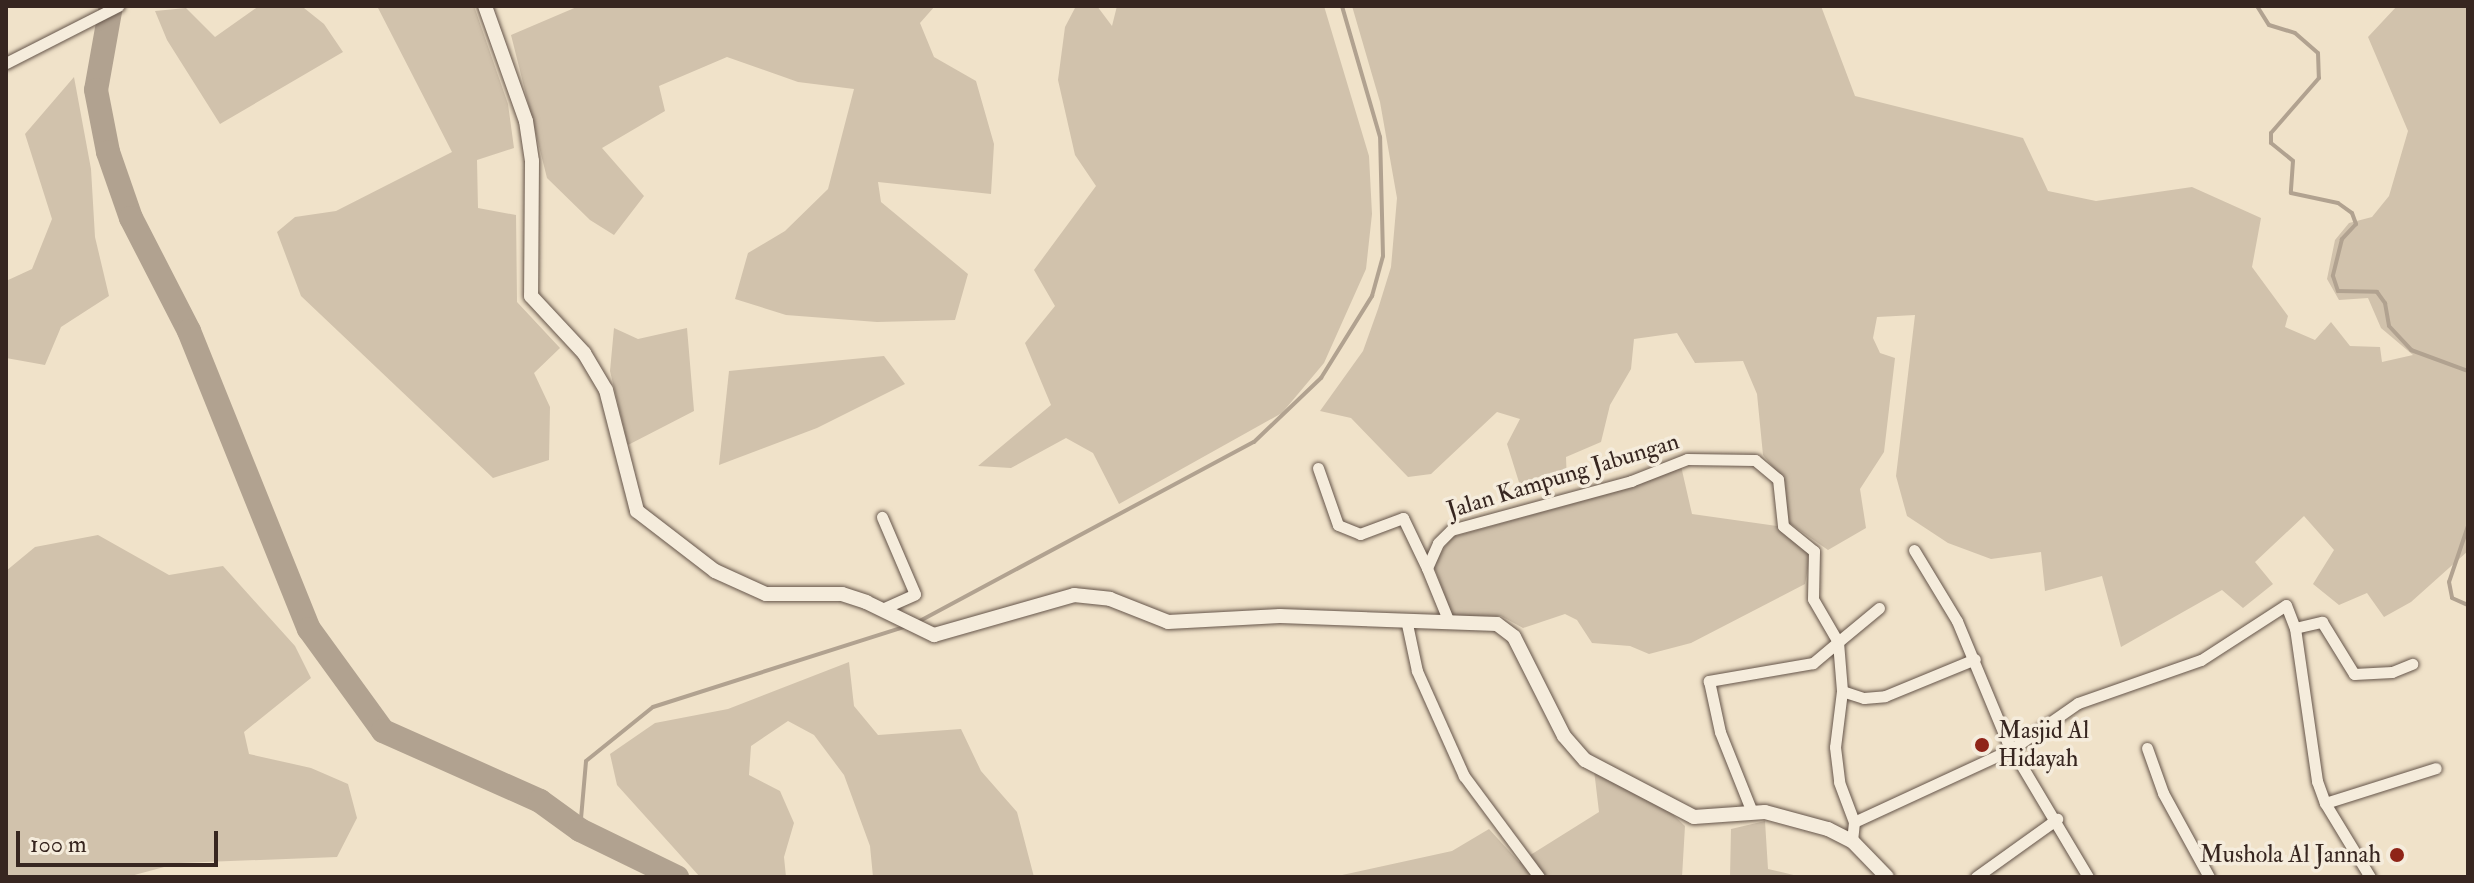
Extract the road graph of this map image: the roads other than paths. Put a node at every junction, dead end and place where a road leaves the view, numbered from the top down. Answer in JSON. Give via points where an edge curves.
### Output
{"nodes":[{"id":1,"x":118,"y":6,"type":"edge"},
{"id":2,"x":485,"y":6,"type":"edge"},
{"id":3,"x":6,"y":63,"type":"edge"},
{"id":4,"x":1318,"y":468,"type":"dead end"},
{"id":5,"x":882,"y":517,"type":"dead end"},
{"id":6,"x":1914,"y":550,"type":"dead end"},
{"id":7,"x":1427,"y":568,"type":"junction"},
{"id":8,"x":1879,"y":608,"type":"dead end"},
{"id":9,"x":886,"y":612,"type":"junction"},
{"id":10,"x":1449,"y":622,"type":"junction"},
{"id":11,"x":1407,"y":624,"type":"junction"},
{"id":12,"x":2295,"y":628,"type":"junction"},
{"id":13,"x":1838,"y":642,"type":"junction"},
{"id":14,"x":1975,"y":659,"type":"junction"},
{"id":15,"x":2412,"y":664,"type":"dead end"},
{"id":16,"x":1842,"y":691,"type":"junction"},
{"id":17,"x":2147,"y":748,"type":"dead end"},
{"id":18,"x":2012,"y":749,"type":"junction"},
{"id":19,"x":2436,"y":768,"type":"dead end"},
{"id":20,"x":2325,"y":803,"type":"junction"},
{"id":21,"x":1752,"y":812,"type":"junction"},
{"id":22,"x":2057,"y":819,"type":"junction"},
{"id":23,"x":1854,"y":822,"type":"junction"},
{"id":24,"x":1852,"y":841,"type":"junction"},
{"id":25,"x":1539,"y":877,"type":"edge"},
{"id":26,"x":1887,"y":877,"type":"edge"},
{"id":27,"x":1976,"y":877,"type":"edge"},
{"id":28,"x":2088,"y":877,"type":"edge"},
{"id":29,"x":2209,"y":877,"type":"edge"},
{"id":30,"x":2370,"y":877,"type":"edge"}],
"edges":[{"from":1,"to":3,"type":"street"},
{"from":2,"to":9,"type":"street","via":[[526,121],[532,161],[531,296],[584,353],[606,390],[637,511],[745,588],[766,594],[842,594]]},
{"from":4,"to":7,"type":"street","via":[[1338,525],[1360,534],[1407,519]]},
{"from":5,"to":9,"type":"street","via":[[915,594]]},
{"from":6,"to":14,"type":"street"},
{"from":7,"to":10,"type":"street"},
{"from":7,"to":13,"type":"street","name":"Jalan Kampung Jabungan","via":[[1438,543],[1451,530],[1631,481],[1687,459],[1749,458],[1775,474],[1783,526],[1814,551],[1813,599]]},
{"from":8,"to":13,"type":"street"},
{"from":9,"to":11,"type":"street","via":[[927,635],[1074,595],[1110,599],[1168,622],[1280,616]]},
{"from":10,"to":11,"type":"street"},
{"from":10,"to":21,"type":"street","via":[[1488,622],[1514,637],[1564,736],[1585,760],[1694,817]]},
{"from":11,"to":25,"type":"street","via":[[1417,671],[1464,776]]},
{"from":12,"to":15,"type":"street","via":[[2322,622],[2354,674],[2392,672]]},
{"from":12,"to":18,"type":"street","via":[[2289,610],[2280,605],[2201,660],[2078,703]]},
{"from":12,"to":20,"type":"street"},
{"from":13,"to":16,"type":"street","name":"Jalan Kampung Jabungan"},
{"from":13,"to":21,"type":"street","via":[[1813,663],[1709,681],[1720,732]]},
{"from":14,"to":16,"type":"street","via":[[1885,696],[1864,698]]},
{"from":14,"to":18,"type":"street"},
{"from":16,"to":23,"type":"street","name":"Jalan Kampung Jabungan","via":[[1835,747],[1839,782]]},
{"from":17,"to":29,"type":"street","via":[[2163,793]]},
{"from":18,"to":22,"type":"street"},
{"from":18,"to":23,"type":"street"},
{"from":19,"to":20,"type":"street"},
{"from":20,"to":30,"type":"street"},
{"from":21,"to":24,"type":"street","via":[[1788,816]]},
{"from":22,"to":27,"type":"street"},
{"from":22,"to":28,"type":"street"},
{"from":23,"to":24,"type":"street","name":"Jalan Kampung Jabungan"},
{"from":24,"to":26,"type":"street"}]}
